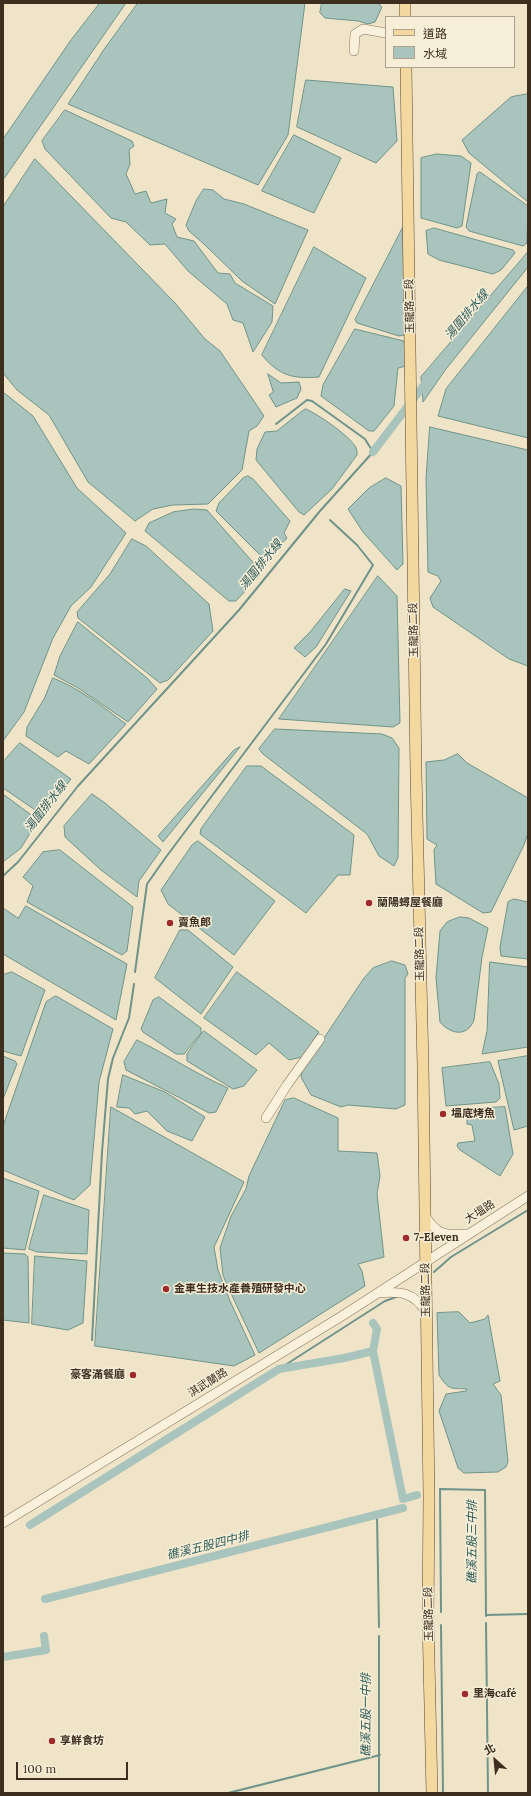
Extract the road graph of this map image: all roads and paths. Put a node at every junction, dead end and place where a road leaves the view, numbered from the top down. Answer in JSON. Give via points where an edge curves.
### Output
{"nodes":[{"id":1,"x":405,"y":3,"type":"edge"},
{"id":2,"x":405,"y":16,"type":"edge"},
{"id":3,"x":385,"y":32,"type":"edge"},
{"id":4,"x":354,"y":52,"type":"dead end"},
{"id":5,"x":406,"y":68,"type":"edge"},
{"id":6,"x":320,"y":1039,"type":"dead end"},
{"id":7,"x":266,"y":1118,"type":"dead end"},
{"id":8,"x":528,"y":1196,"type":"edge"},
{"id":9,"x":425,"y":1216,"type":"junction"},
{"id":10,"x":469,"y":1234,"type":"junction"},
{"id":11,"x":425,"y":1261,"type":"junction"},
{"id":12,"x":377,"y":1293,"type":"junction"},
{"id":13,"x":426,"y":1312,"type":"junction"},
{"id":14,"x":3,"y":1523,"type":"edge"},
{"id":15,"x":432,"y":1793,"type":"edge"}],
"edges":[{"from":1,"to":2,"type":"main road"},
{"from":3,"to":4,"type":"street","via":[[363,29],[355,34]]},
{"from":5,"to":9,"type":"main road","name":"玉龍路二段"},
{"from":6,"to":7,"type":"street","via":[[286,1085]]},
{"from":8,"to":10,"type":"street","name":"大塭路"},
{"from":9,"to":10,"type":"street","via":[[437,1231],[448,1235]]},
{"from":9,"to":11,"type":"main road","name":"玉龍路二段"},
{"from":10,"to":11,"type":"street","name":"大塭路"},
{"from":11,"to":12,"type":"street","name":"淇武蘭路"},
{"from":11,"to":13,"type":"main road","name":"玉龍路二段"},
{"from":12,"to":13,"type":"street","via":[[395,1292],[411,1296],[420,1301]]},
{"from":12,"to":14,"type":"street","name":"淇武蘭路"},
{"from":13,"to":15,"type":"main road","name":"玉龍路二段"}]}
